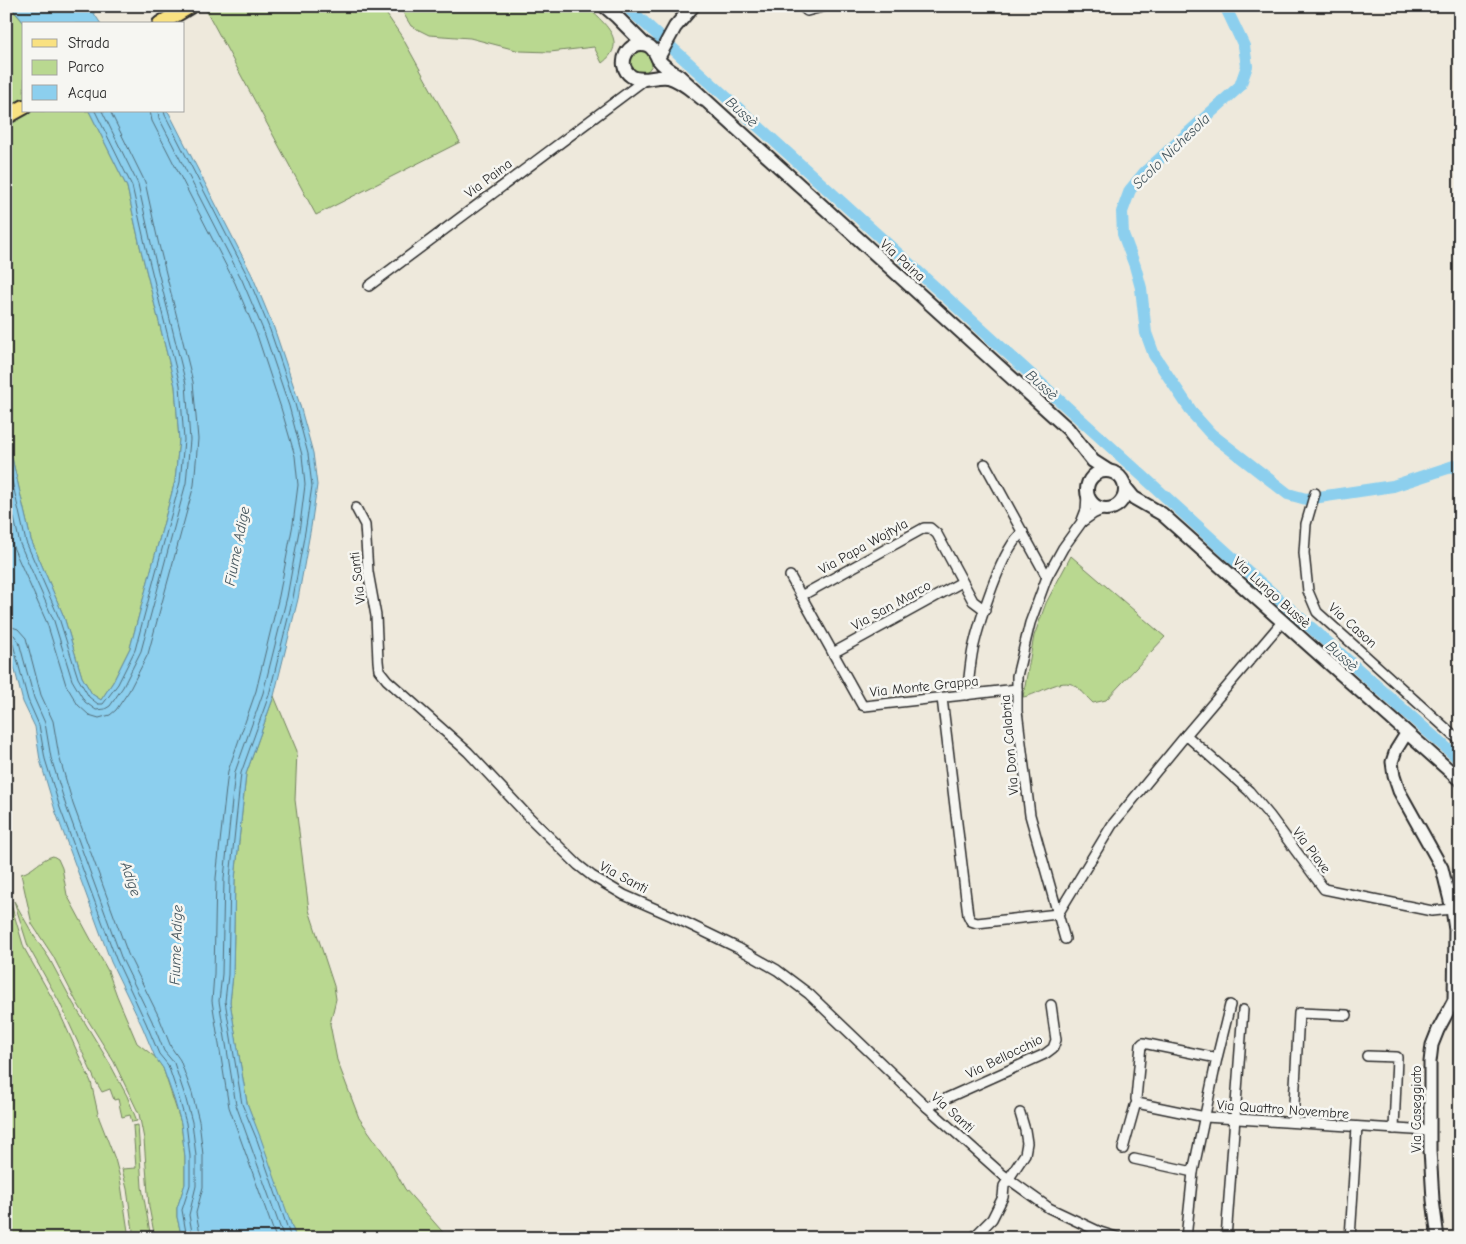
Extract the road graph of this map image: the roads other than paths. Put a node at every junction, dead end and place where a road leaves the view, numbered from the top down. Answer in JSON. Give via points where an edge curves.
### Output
{"nodes":[{"id":1,"x":190,"y":6,"type":"edge"},
{"id":2,"x":602,"y":6,"type":"edge"},
{"id":3,"x":694,"y":6,"type":"edge"},
{"id":4,"x":801,"y":6,"type":"edge"},
{"id":5,"x":826,"y":6,"type":"edge"},
{"id":6,"x":163,"y":22,"type":"edge"},
{"id":7,"x":653,"y":50,"type":"junction"},
{"id":8,"x":626,"y":53,"type":"junction"},
{"id":9,"x":626,"y":71,"type":"junction"},
{"id":10,"x":648,"y":78,"type":"junction"},
{"id":11,"x":625,"y":94,"type":"junction"},
{"id":12,"x":704,"y":100,"type":"junction"},
{"id":13,"x":22,"y":108,"type":"edge"},
{"id":14,"x":6,"y":117,"type":"edge"},
{"id":15,"x":369,"y":286,"type":"dead end"},
{"id":16,"x":1080,"y":445,"type":"junction"},
{"id":17,"x":986,"y":464,"type":"dead end"},
{"id":18,"x":1108,"y":470,"type":"junction"},
{"id":19,"x":1090,"y":477,"type":"junction"},
{"id":20,"x":1125,"y":487,"type":"junction"},
{"id":21,"x":1315,"y":493,"type":"dead end"},
{"id":22,"x":1087,"y":495,"type":"junction"},
{"id":23,"x":1118,"y":504,"type":"junction"},
{"id":24,"x":356,"y":508,"type":"dead end"},
{"id":25,"x":1151,"y":508,"type":"junction"},
{"id":26,"x":1104,"y":509,"type":"junction"},
{"id":27,"x":1081,"y":523,"type":"junction"},
{"id":28,"x":1023,"y":532,"type":"junction"},
{"id":29,"x":790,"y":576,"type":"dead end"},
{"id":30,"x":1047,"y":577,"type":"junction"},
{"id":31,"x":962,"y":582,"type":"junction"},
{"id":32,"x":801,"y":596,"type":"junction"},
{"id":33,"x":985,"y":610,"type":"junction"},
{"id":34,"x":1283,"y":621,"type":"junction"},
{"id":35,"x":833,"y":653,"type":"junction"},
{"id":36,"x":1017,"y":689,"type":"junction"},
{"id":37,"x":967,"y":695,"type":"junction"},
{"id":38,"x":942,"y":698,"type":"junction"},
{"id":39,"x":1406,"y":734,"type":"junction"},
{"id":40,"x":1186,"y":735,"type":"junction"},
{"id":41,"x":1460,"y":741,"type":"edge"},
{"id":42,"x":1460,"y":780,"type":"edge"},
{"id":43,"x":1452,"y":908,"type":"junction"},
{"id":44,"x":1058,"y":914,"type":"junction"},
{"id":45,"x":1065,"y":939,"type":"dead end"},
{"id":46,"x":1457,"y":999,"type":"edge"},
{"id":47,"x":1051,"y":1005,"type":"dead end"},
{"id":48,"x":1230,"y":1005,"type":"dead end"},
{"id":49,"x":1243,"y":1010,"type":"dead end"},
{"id":50,"x":1347,"y":1015,"type":"dead end"},
{"id":51,"x":1367,"y":1056,"type":"dead end"},
{"id":52,"x":1217,"y":1058,"type":"junction"},
{"id":53,"x":1137,"y":1103,"type":"junction"},
{"id":54,"x":927,"y":1107,"type":"junction"},
{"id":55,"x":1020,"y":1113,"type":"dead end"},
{"id":56,"x":1205,"y":1117,"type":"junction"},
{"id":57,"x":1234,"y":1119,"type":"junction"},
{"id":58,"x":1293,"y":1122,"type":"junction"},
{"id":59,"x":1357,"y":1127,"type":"junction"},
{"id":60,"x":1394,"y":1129,"type":"junction"},
{"id":61,"x":1429,"y":1131,"type":"junction"},
{"id":62,"x":1123,"y":1148,"type":"dead end"},
{"id":63,"x":1134,"y":1159,"type":"dead end"},
{"id":64,"x":1193,"y":1172,"type":"junction"},
{"id":65,"x":1009,"y":1178,"type":"junction"},
{"id":66,"x":1438,"y":1235,"type":"edge"},
{"id":67,"x":973,"y":1238,"type":"edge"},
{"id":68,"x":1119,"y":1238,"type":"edge"},
{"id":69,"x":1186,"y":1238,"type":"edge"},
{"id":70,"x":1226,"y":1238,"type":"edge"},
{"id":71,"x":1350,"y":1238,"type":"edge"}],
"edges":[{"from":1,"to":6,"type":"main road"},
{"from":2,"to":7,"type":"main road"},
{"from":2,"to":8,"type":"main road","via":[[624,36]]},
{"from":3,"to":7,"type":"main road"},
{"from":4,"to":5,"type":"street","via":[[807,11],[814,11]]},
{"from":7,"to":8,"type":"main road","via":[[634,46]]},
{"from":7,"to":10,"type":"main road","via":[[657,70]]},
{"from":7,"to":12,"type":"main road"},
{"from":8,"to":9,"type":"main road","via":[[623,62]]},
{"from":9,"to":10,"type":"main road","via":[[635,78]]},
{"from":9,"to":11,"type":"street","via":[[628,83]]},
{"from":10,"to":11,"type":"street","name":"Via Paina"},
{"from":10,"to":12,"type":"main road","via":[[673,79]]},
{"from":11,"to":15,"type":"street","name":"Via Paina"},
{"from":12,"to":16,"type":"main road","name":"Via Paina","via":[[1068,429]]},
{"from":13,"to":14,"type":"main road"},
{"from":16,"to":18,"type":"main road","name":"Via Paina","via":[[1096,464]]},
{"from":16,"to":19,"type":"main road","name":"Via Paina","via":[[1090,468]]},
{"from":17,"to":28,"type":"street"},
{"from":18,"to":19,"type":"main road","via":[[1101,470]]},
{"from":18,"to":20,"type":"main road","via":[[1119,475]]},
{"from":19,"to":22,"type":"main road"},
{"from":20,"to":23,"type":"main road","via":[[1124,496]]},
{"from":20,"to":25,"type":"main road","name":"Via Lungo Bussè","via":[[1134,498]]},
{"from":21,"to":41,"type":"street","name":"Via Cason","via":[[1306,524],[1304,553],[1308,592],[1317,612]]},
{"from":22,"to":26,"type":"main road","via":[[1093,505]]},
{"from":22,"to":27,"type":"street","name":"Via Don Calabria"},
{"from":23,"to":25,"type":"main road","name":"Via Lungo Bussè"},
{"from":23,"to":26,"type":"main road"},
{"from":24,"to":54,"type":"street","name":"Via Santi","via":[[365,525],[378,661],[387,680],[468,752],[585,870],[624,895],[738,948],[777,970],[809,994]]},
{"from":25,"to":34,"type":"main road","name":"Via Lungo Bussè","via":[[1162,514]]},
{"from":26,"to":27,"type":"street","name":"Via Don Calabria"},
{"from":27,"to":30,"type":"street","name":"Via Don Calabria"},
{"from":28,"to":30,"type":"street"},
{"from":28,"to":33,"type":"street","via":[[1008,550]]},
{"from":29,"to":32,"type":"street","name":"Via Monte Grappa"},
{"from":30,"to":36,"type":"street","name":"Via Don Calabria","via":[[1030,623],[1017,676]]},
{"from":31,"to":32,"type":"street","name":"Via Papa Wojtyla","via":[[937,534],[930,528],[924,528]]},
{"from":31,"to":33,"type":"street","name":"Via Papa Wojtyla","via":[[973,602]]},
{"from":31,"to":35,"type":"street","name":"Via San Marco"},
{"from":32,"to":35,"type":"street","name":"Via Monte Grappa"},
{"from":33,"to":37,"type":"street","via":[[973,649]]},
{"from":34,"to":39,"type":"main road","name":"Via Lungo Bussè"},
{"from":34,"to":40,"type":"street"},
{"from":35,"to":38,"type":"street","name":"Via Monte Grappa","via":[[862,705]]},
{"from":36,"to":37,"type":"street","name":"Via Monte Grappa"},
{"from":36,"to":44,"type":"street","name":"Via Don Calabria","via":[[1030,815]]},
{"from":37,"to":38,"type":"street","name":"Via Monte Grappa"},
{"from":38,"to":44,"type":"street","via":[[971,921]]},
{"from":39,"to":42,"type":"main road","name":"Via Lungo Bussè"},
{"from":39,"to":43,"type":"street","via":[[1392,762],[1394,776],[1399,791],[1442,868]]},
{"from":40,"to":43,"type":"street","name":"Via Piave","via":[[1249,791],[1324,889],[1432,910]]},
{"from":40,"to":44,"type":"street","via":[[1112,825]]},
{"from":43,"to":46,"type":"street"},
{"from":44,"to":45,"type":"street","name":"Via Don Calabria"},
{"from":46,"to":61,"type":"street","name":"Via Caseggiato","via":[[1432,1045]]},
{"from":47,"to":54,"type":"street","name":"Via Bellocchio","via":[[1056,1040],[1053,1048]]},
{"from":48,"to":52,"type":"street"},
{"from":49,"to":57,"type":"street"},
{"from":50,"to":58,"type":"street","via":[[1299,1013]]},
{"from":51,"to":60,"type":"street","via":[[1397,1057]]},
{"from":52,"to":53,"type":"street","via":[[1145,1043],[1141,1045]]},
{"from":52,"to":56,"type":"street"},
{"from":53,"to":56,"type":"street","name":"Via Quattro Novembre"},
{"from":53,"to":62,"type":"street"},
{"from":54,"to":65,"type":"street","name":"Via Santi"},
{"from":55,"to":65,"type":"street","via":[[1027,1143]]},
{"from":56,"to":57,"type":"street","name":"Via Quattro Novembre"},
{"from":56,"to":64,"type":"street"},
{"from":57,"to":58,"type":"street","name":"Via Quattro Novembre"},
{"from":57,"to":70,"type":"street"},
{"from":58,"to":59,"type":"street","name":"Via Quattro Novembre"},
{"from":59,"to":60,"type":"street","name":"Via Quattro Novembre"},
{"from":59,"to":71,"type":"street"},
{"from":60,"to":61,"type":"street","name":"Via Quattro Novembre"},
{"from":61,"to":66,"type":"street","name":"Via Caseggiato"},
{"from":63,"to":64,"type":"street"},
{"from":64,"to":69,"type":"street"},
{"from":65,"to":67,"type":"street","via":[[992,1219]]},
{"from":65,"to":68,"type":"street","name":"Via Santi","via":[[1049,1208]]}]}
